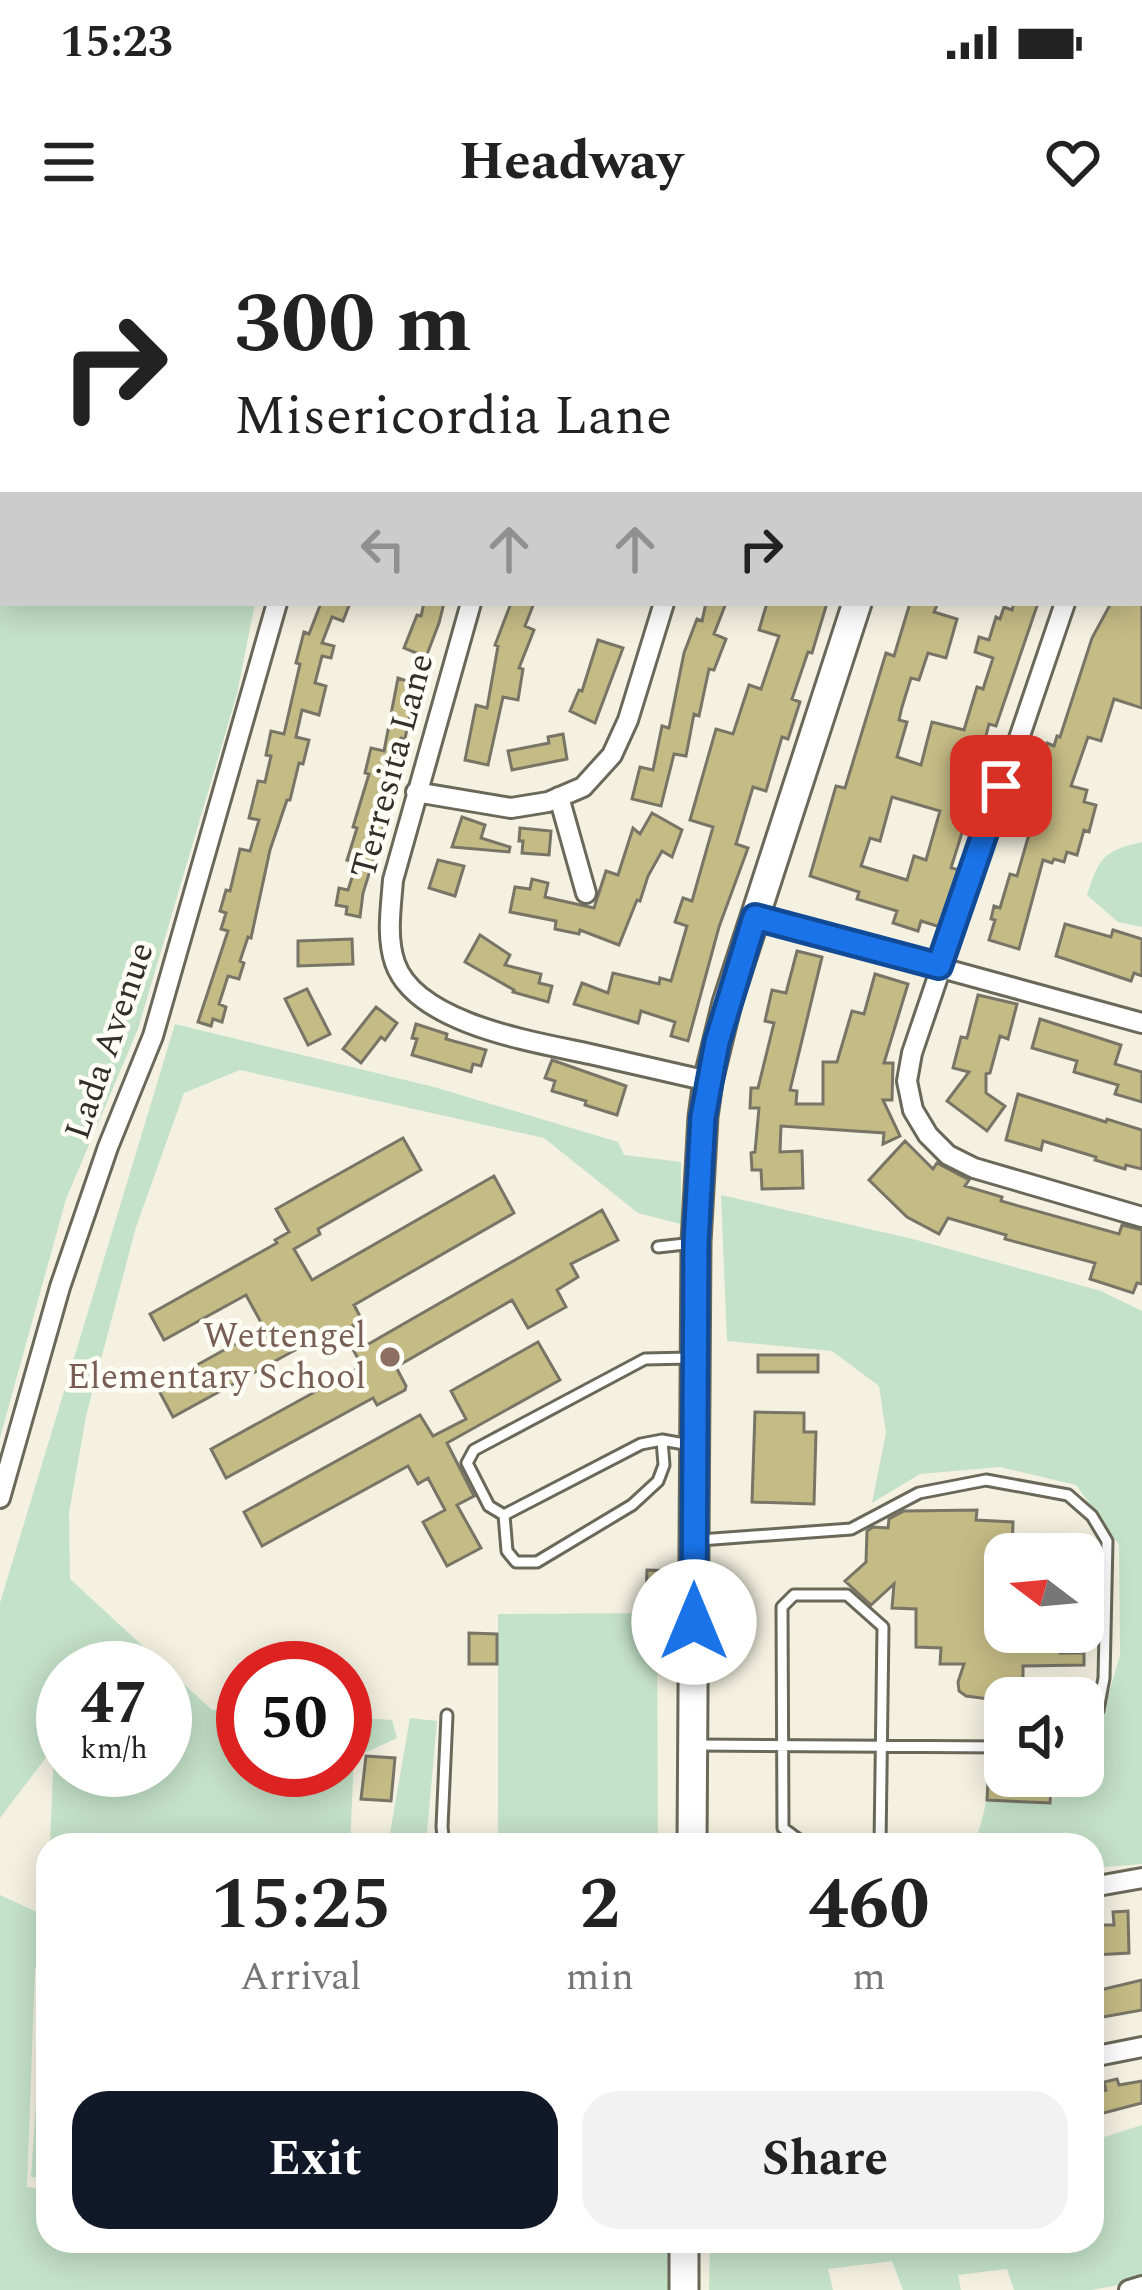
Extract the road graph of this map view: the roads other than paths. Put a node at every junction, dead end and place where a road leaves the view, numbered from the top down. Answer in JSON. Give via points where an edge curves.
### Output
{"nodes":[{"id":1,"x":276,"y":606,"type":"edge"},
{"id":2,"x":470,"y":606,"type":"edge"},
{"id":3,"x":663,"y":606,"type":"edge"},
{"id":4,"x":856,"y":606,"type":"edge"},
{"id":5,"x":1064,"y":606,"type":"edge"},
{"id":6,"x":416,"y":792,"type":"junction"},
{"id":7,"x":559,"y":797,"type":"junction"},
{"id":8,"x":586,"y":893,"type":"dead end"},
{"id":9,"x":755,"y":917,"type":"junction"},
{"id":10,"x":939,"y":966,"type":"junction"},
{"id":11,"x":1142,"y":1023,"type":"edge"},
{"id":12,"x":708,"y":1081,"type":"junction"},
{"id":13,"x":1142,"y":1217,"type":"edge"},
{"id":14,"x":696,"y":1242,"type":"junction"},
{"id":15,"x":658,"y":1247,"type":"dead end"},
{"id":16,"x":696,"y":1358,"type":"junction"},
{"id":17,"x":662,"y":1441,"type":"junction"},
{"id":18,"x":695,"y":1446,"type":"junction"},
{"id":19,"x":0,"y":1498,"type":"edge"},
{"id":20,"x":504,"y":1515,"type":"junction"},
{"id":21,"x":694,"y":1540,"type":"junction"},
{"id":22,"x":1104,"y":1678,"type":"edge"},
{"id":23,"x":447,"y":1714,"type":"dead end"},
{"id":24,"x":693,"y":1744,"type":"junction"},
{"id":25,"x":782,"y":1745,"type":"junction"},
{"id":26,"x":881,"y":1746,"type":"junction"},
{"id":27,"x":984,"y":1747,"type":"edge"},
{"id":28,"x":443,"y":1833,"type":"edge"},
{"id":29,"x":692,"y":1833,"type":"edge"},
{"id":30,"x":790,"y":1833,"type":"edge"},
{"id":31,"x":880,"y":1833,"type":"edge"},
{"id":32,"x":1142,"y":1878,"type":"edge"},
{"id":33,"x":1104,"y":1884,"type":"edge"},
{"id":34,"x":1142,"y":2047,"type":"edge"},
{"id":35,"x":1104,"y":2055,"type":"edge"},
{"id":36,"x":684,"y":2253,"type":"edge"},
{"id":37,"x":1142,"y":2286,"type":"edge"},
{"id":38,"x":684,"y":2290,"type":"edge"},
{"id":39,"x":1129,"y":2290,"type":"edge"}],
"edges":[{"from":1,"to":19,"type":"street","name":"Lada Avenue","via":[[153,1036],[60,1287]]},
{"from":2,"to":6,"type":"street","name":"Terresita Lane"},
{"from":3,"to":7,"type":"street","via":[[611,755],[584,787]]},
{"from":4,"to":9,"type":"main road"},
{"from":5,"to":10,"type":"street"},
{"from":6,"to":7,"type":"street","via":[[511,808]]},
{"from":6,"to":12,"type":"street","name":"Terresita Lane","via":[[389,924],[395,966],[418,996],[492,1032]]},
{"from":7,"to":8,"type":"street"},
{"from":9,"to":10,"type":"street"},
{"from":9,"to":12,"type":"main road"},
{"from":10,"to":11,"type":"street"},
{"from":10,"to":13,"type":"street","via":[[907,1081],[928,1135],[974,1168]]},
{"from":12,"to":14,"type":"main road"},
{"from":14,"to":15,"type":"lane"},
{"from":14,"to":16,"type":"main road"},
{"from":16,"to":18,"type":"main road"},
{"from":16,"to":20,"type":"lane","via":[[645,1359],[474,1450],[467,1463],[489,1506]]},
{"from":17,"to":18,"type":"lane"},
{"from":17,"to":20,"type":"lane","via":[[640,1444]]},
{"from":17,"to":20,"type":"lane","via":[[658,1481],[537,1562],[516,1562],[507,1551]]},
{"from":18,"to":21,"type":"main road"},
{"from":21,"to":22,"type":"lane","via":[[851,1528],[919,1493],[986,1480],[1068,1495],[1107,1541]]},
{"from":21,"to":24,"type":"main road"},
{"from":23,"to":28,"type":"lane"},
{"from":24,"to":25,"type":"lane"},
{"from":24,"to":29,"type":"main road"},
{"from":25,"to":26,"type":"lane"},
{"from":25,"to":26,"type":"lane","via":[[782,1606],[794,1595],[847,1595],[883,1627]]},
{"from":25,"to":30,"type":"lane","via":[[783,1828]]},
{"from":26,"to":27,"type":"lane"},
{"from":26,"to":31,"type":"lane"},
{"from":32,"to":33,"type":"street"},
{"from":34,"to":35,"type":"street"},
{"from":36,"to":38,"type":"main road"},
{"from":37,"to":39,"type":"street"}]}
